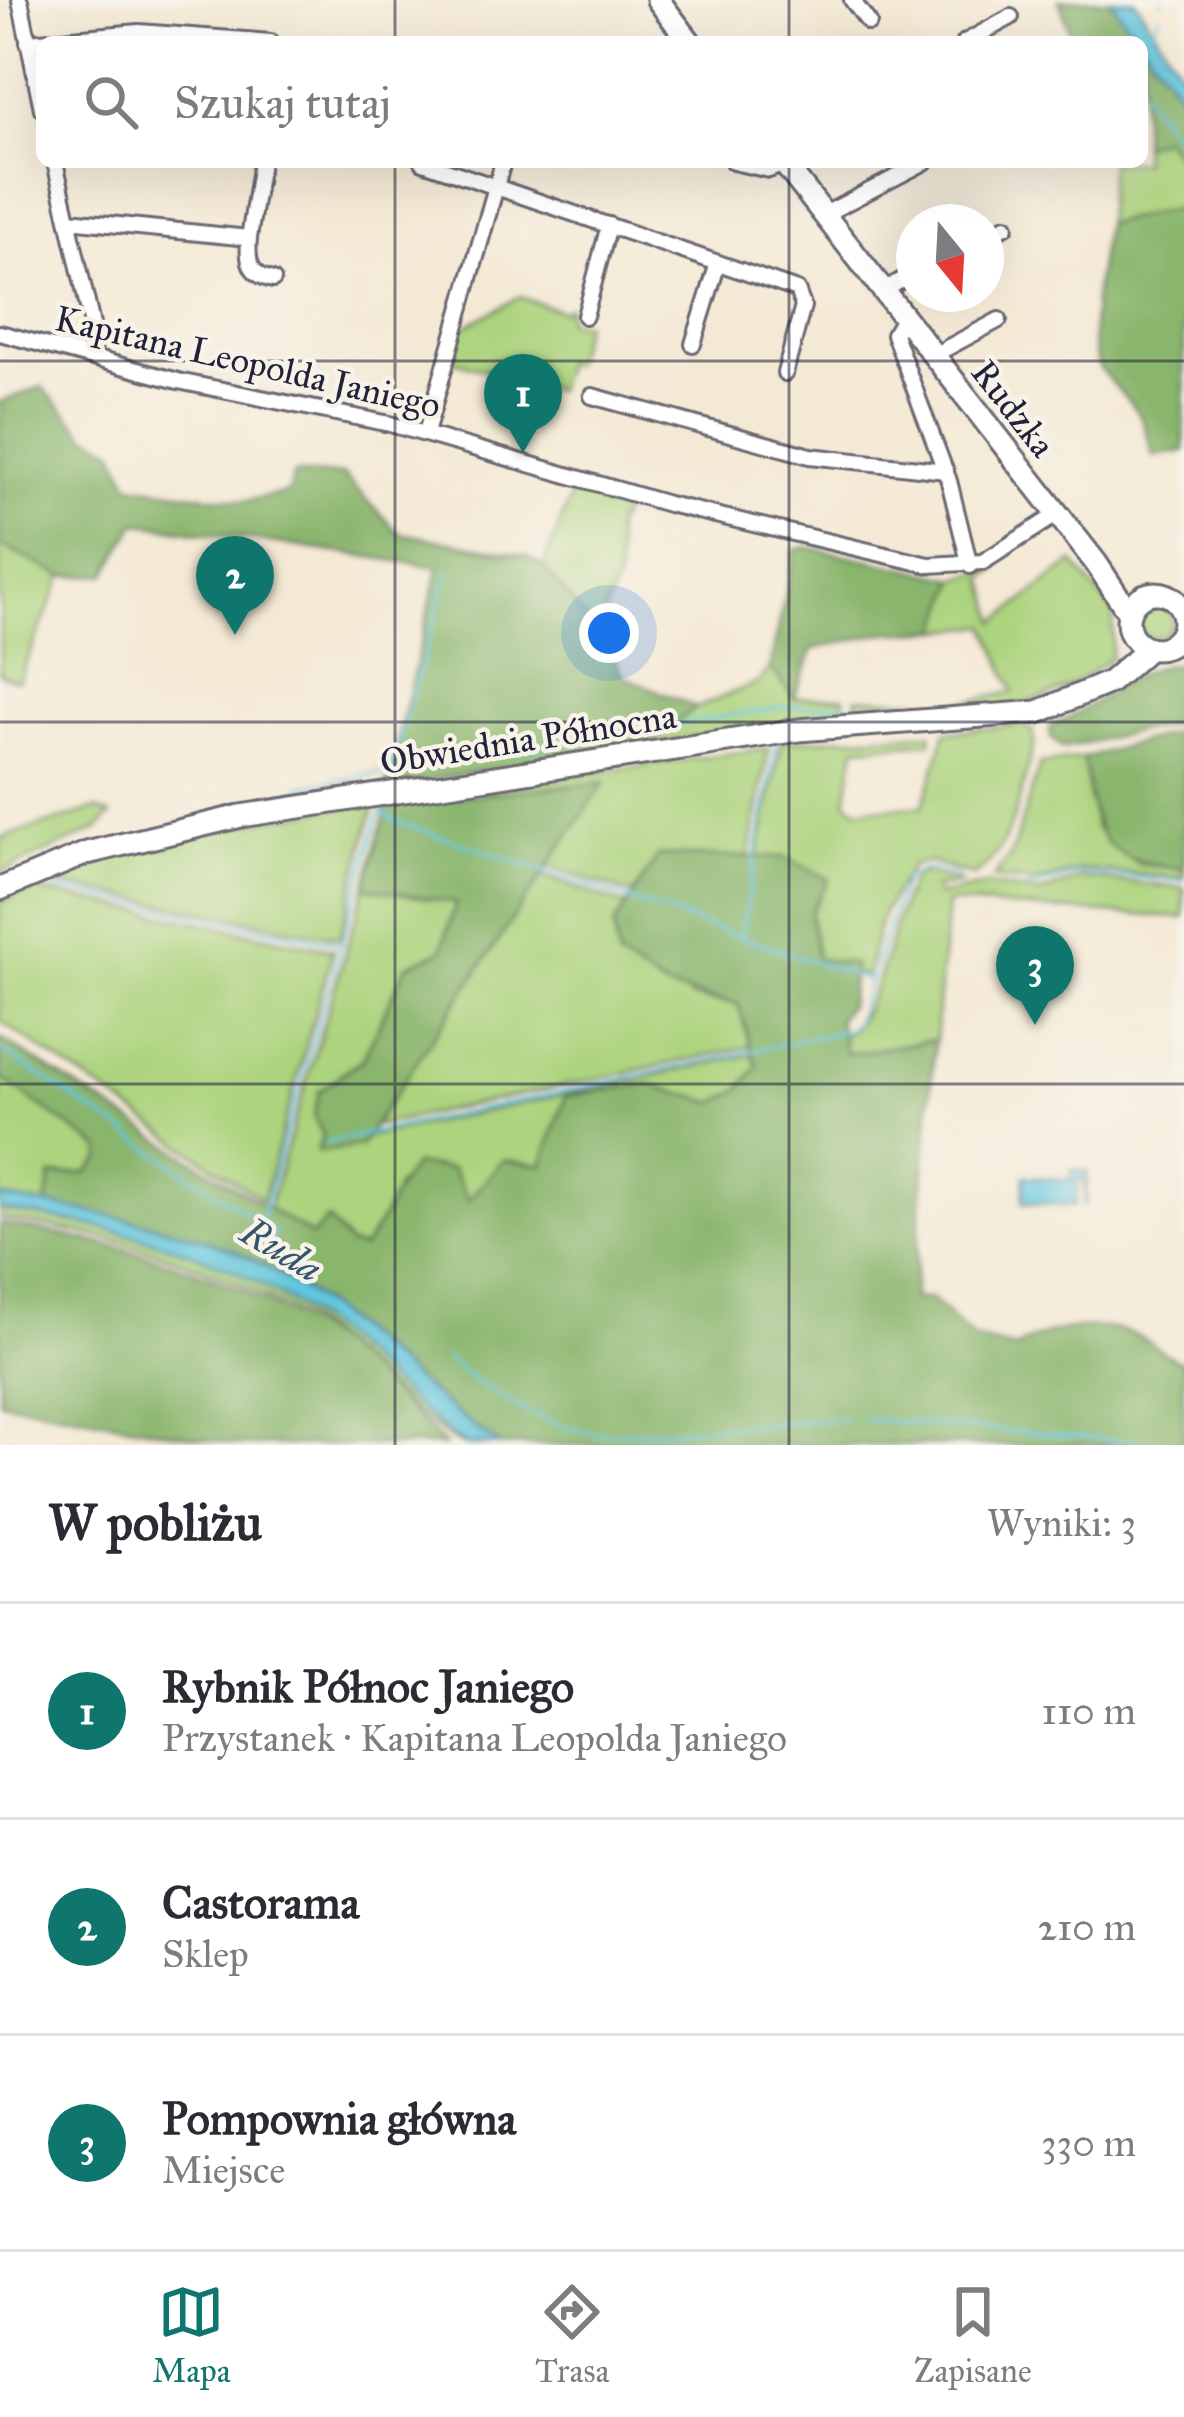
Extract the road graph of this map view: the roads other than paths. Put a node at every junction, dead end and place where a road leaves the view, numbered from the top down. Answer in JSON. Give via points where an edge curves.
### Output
{"nodes":[{"id":1,"x":20,"y":0,"type":"edge"},
{"id":2,"x":658,"y":0,"type":"edge"},
{"id":3,"x":852,"y":0,"type":"edge"},
{"id":4,"x":1011,"y":17,"type":"dead end"},
{"id":5,"x":869,"y":22,"type":"dead end"},
{"id":6,"x":105,"y":36,"type":"edge"},
{"id":7,"x":203,"y":36,"type":"edge"},
{"id":8,"x":685,"y":36,"type":"edge"},
{"id":9,"x":976,"y":36,"type":"edge"},
{"id":10,"x":36,"y":41,"type":"edge"},
{"id":11,"x":28,"y":42,"type":"junction"},
{"id":12,"x":36,"y":80,"type":"edge"},
{"id":13,"x":56,"y":168,"type":"edge"},
{"id":14,"x":260,"y":168,"type":"edge"},
{"id":15,"x":442,"y":168,"type":"edge"},
{"id":16,"x":501,"y":168,"type":"edge"},
{"id":17,"x":788,"y":168,"type":"edge"},
{"id":18,"x":913,"y":168,"type":"edge"},
{"id":19,"x":496,"y":185,"type":"junction"},
{"id":20,"x":823,"y":214,"type":"junction"},
{"id":21,"x":69,"y":220,"type":"junction"},
{"id":22,"x":609,"y":225,"type":"junction"},
{"id":23,"x":249,"y":238,"type":"junction"},
{"id":24,"x":718,"y":263,"type":"junction"},
{"id":25,"x":273,"y":280,"type":"dead end"},
{"id":26,"x":896,"y":284,"type":"edge"},
{"id":27,"x":883,"y":291,"type":"junction"},
{"id":28,"x":585,"y":316,"type":"dead end"},
{"id":29,"x":903,"y":318,"type":"junction"},
{"id":30,"x":999,"y":320,"type":"dead end"},
{"id":31,"x":0,"y":333,"type":"edge"},
{"id":32,"x":693,"y":344,"type":"dead end"},
{"id":33,"x":932,"y":356,"type":"junction"},
{"id":34,"x":92,"y":357,"type":"junction"},
{"id":35,"x":785,"y":373,"type":"dead end"},
{"id":36,"x":592,"y":396,"type":"dead end"},
{"id":37,"x":426,"y":433,"type":"junction"},
{"id":38,"x":946,"y":471,"type":"junction"},
{"id":39,"x":1056,"y":515,"type":"junction"},
{"id":40,"x":970,"y":566,"type":"junction"},
{"id":41,"x":1136,"y":604,"type":"junction"},
{"id":42,"x":1167,"y":639,"type":"edge"},
{"id":43,"x":0,"y":889,"type":"edge"}],
"edges":[{"from":1,"to":11,"type":"street"},
{"from":2,"to":8,"type":"main road"},
{"from":3,"to":5,"type":"street"},
{"from":4,"to":9,"type":"street"},
{"from":6,"to":7,"type":"street"},
{"from":10,"to":11,"type":"street"},
{"from":11,"to":12,"type":"street"},
{"from":13,"to":21,"type":"street"},
{"from":14,"to":23,"type":"street"},
{"from":15,"to":19,"type":"street"},
{"from":16,"to":19,"type":"street"},
{"from":17,"to":20,"type":"main road","name":"Rudzka"},
{"from":18,"to":20,"type":"street"},
{"from":19,"to":22,"type":"street"},
{"from":19,"to":37,"type":"street"},
{"from":20,"to":27,"type":"main road","name":"Rudzka"},
{"from":21,"to":23,"type":"street"},
{"from":21,"to":34,"type":"street","via":[[95,338]]},
{"from":22,"to":24,"type":"street"},
{"from":22,"to":28,"type":"street"},
{"from":23,"to":25,"type":"street","via":[[248,262]]},
{"from":24,"to":32,"type":"street"},
{"from":24,"to":35,"type":"street","via":[[801,296]]},
{"from":26,"to":27,"type":"street"},
{"from":27,"to":29,"type":"main road","name":"Rudzka"},
{"from":29,"to":33,"type":"main road","name":"Rudzka"},
{"from":29,"to":38,"type":"street","via":[[894,334]]},
{"from":30,"to":33,"type":"street"},
{"from":31,"to":34,"type":"street","name":"Kapitana Leopolda Janiego"},
{"from":33,"to":39,"type":"main road","name":"Rudzka"},
{"from":34,"to":37,"type":"street","name":"Kapitana Leopolda Janiego"},
{"from":36,"to":38,"type":"street","via":[[810,455]]},
{"from":37,"to":40,"type":"street","name":"Kapitana Leopolda Janiego","via":[[680,507],[929,565]]},
{"from":38,"to":40,"type":"street"},
{"from":39,"to":40,"type":"street"},
{"from":39,"to":41,"type":"main road","name":"Rudzka"},
{"from":41,"to":42,"type":"main road"},
{"from":41,"to":42,"type":"main road","via":[[1172,598],[1181,609]]},
{"from":42,"to":43,"type":"main road","name":"Obwiednia Północna","via":[[1075,698],[1019,716],[799,730],[241,816],[87,853]]}]}
